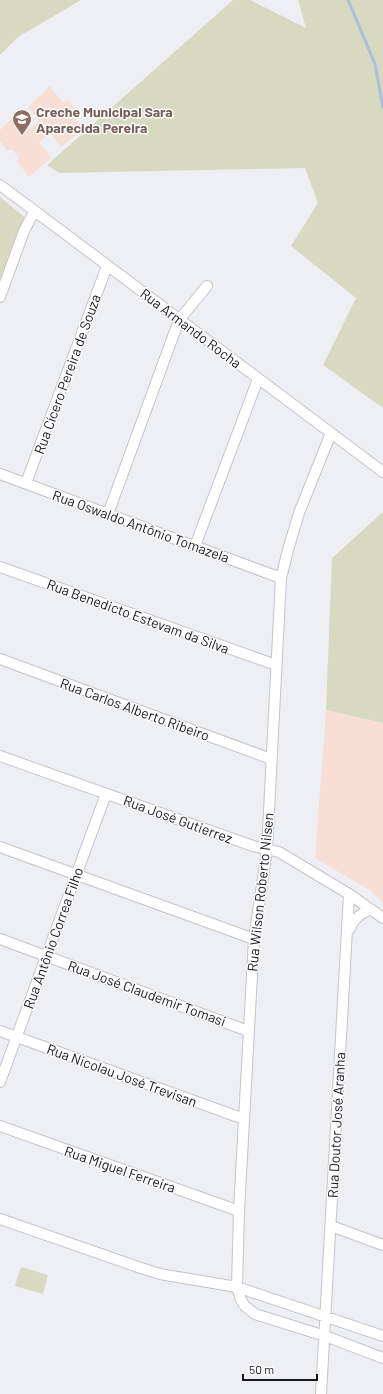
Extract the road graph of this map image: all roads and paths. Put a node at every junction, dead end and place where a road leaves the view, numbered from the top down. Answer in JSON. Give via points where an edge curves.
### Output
{"nodes":[{"id":1,"x":0,"y":185,"type":"edge"},
{"id":2,"x":34,"y":212,"type":"junction"},
{"id":3,"x":48,"y":222,"type":"junction"},
{"id":4,"x":24,"y":231,"type":"junction"},
{"id":5,"x":107,"y":266,"type":"junction"},
{"id":6,"x":207,"y":286,"type":"dead end"},
{"id":7,"x":0,"y":297,"type":"edge"},
{"id":8,"x":179,"y":320,"type":"junction"},
{"id":9,"x":258,"y":379,"type":"junction"},
{"id":10,"x":331,"y":433,"type":"junction"},
{"id":11,"x":383,"y":472,"type":"edge"},
{"id":12,"x":0,"y":474,"type":"edge"},
{"id":13,"x":26,"y":483,"type":"junction"},
{"id":14,"x":108,"y":514,"type":"junction"},
{"id":15,"x":195,"y":546,"type":"junction"},
{"id":16,"x":0,"y":567,"type":"edge"},
{"id":17,"x":281,"y":578,"type":"junction"},
{"id":18,"x":0,"y":659,"type":"edge"},
{"id":19,"x":276,"y":666,"type":"junction"},
{"id":20,"x":0,"y":756,"type":"edge"},
{"id":21,"x":271,"y":759,"type":"junction"},
{"id":22,"x":106,"y":794,"type":"junction"},
{"id":23,"x":0,"y":847,"type":"edge"},
{"id":24,"x":267,"y":850,"type":"junction"},
{"id":25,"x":76,"y":875,"type":"junction"},
{"id":26,"x":349,"y":894,"type":"junction"},
{"id":27,"x":371,"y":909,"type":"junction"},
{"id":28,"x":383,"y":918,"type":"edge"},
{"id":29,"x":347,"y":933,"type":"junction"},
{"id":30,"x":0,"y":939,"type":"edge"},
{"id":31,"x":254,"y":939,"type":"junction"},
{"id":32,"x":46,"y":956,"type":"junction"},
{"id":33,"x":0,"y":1031,"type":"edge"},
{"id":34,"x":248,"y":1031,"type":"junction"},
{"id":35,"x":17,"y":1037,"type":"junction"},
{"id":36,"x":0,"y":1082,"type":"edge"},
{"id":37,"x":244,"y":1119,"type":"junction"},
{"id":38,"x":0,"y":1126,"type":"edge"},
{"id":39,"x":239,"y":1211,"type":"junction"},
{"id":40,"x":0,"y":1219,"type":"edge"},
{"id":41,"x":331,"y":1226,"type":"junction"},
{"id":42,"x":383,"y":1245,"type":"edge"},
{"id":43,"x":237,"y":1287,"type":"junction"},
{"id":44,"x":255,"y":1293,"type":"junction"},
{"id":45,"x":245,"y":1306,"type":"junction"},
{"id":46,"x":326,"y":1316,"type":"junction"},
{"id":47,"x":325,"y":1336,"type":"junction"},
{"id":48,"x":383,"y":1336,"type":"edge"},
{"id":49,"x":383,"y":1358,"type":"edge"},
{"id":50,"x":321,"y":1394,"type":"edge"}],
"edges":[{"from":1,"to":2,"type":"street","name":"Rua Armando Rocha"},
{"from":2,"to":3,"type":"street","name":"Rua Armando Rocha"},
{"from":2,"to":4,"type":"street"},
{"from":3,"to":4,"type":"street","via":[[36,221]]},
{"from":3,"to":5,"type":"street","name":"Rua Armando Rocha"},
{"from":4,"to":7,"type":"street"},
{"from":5,"to":8,"type":"street","name":"Rua Armando Rocha"},
{"from":5,"to":13,"type":"street","name":"Rua Cícero Pereira de Souza"},
{"from":6,"to":8,"type":"street"},
{"from":8,"to":9,"type":"street","name":"Rua Armando Rocha"},
{"from":8,"to":14,"type":"street"},
{"from":9,"to":10,"type":"street","name":"Rua Armando Rocha"},
{"from":9,"to":15,"type":"street"},
{"from":10,"to":11,"type":"street","name":"Rua Armando Rocha"},
{"from":10,"to":17,"type":"street","name":"Rua Wilson Roberto Nilsen","via":[[299,513]]},
{"from":12,"to":13,"type":"street","name":"Rua Oswaldo Antônio Tomazela"},
{"from":13,"to":14,"type":"street","name":"Rua Oswaldo Antônio Tomazela"},
{"from":14,"to":15,"type":"street","name":"Rua Oswaldo Antônio Tomazela"},
{"from":15,"to":17,"type":"street","name":"Rua Oswaldo Antônio Tomazela"},
{"from":16,"to":19,"type":"street","name":"Rua Benedicto Estevam da Silva"},
{"from":17,"to":19,"type":"street","name":"Rua Wilson Roberto Nilsen"},
{"from":18,"to":21,"type":"street","name":"Rua Carlos Alberto Ribeiro"},
{"from":19,"to":21,"type":"street","name":"Rua Wilson Roberto Nilsen"},
{"from":20,"to":22,"type":"street","name":"Rua José Gutierrez"},
{"from":21,"to":24,"type":"street","name":"Rua Wilson Roberto Nilsen"},
{"from":22,"to":24,"type":"street","name":"Rua José Gutierrez"},
{"from":22,"to":25,"type":"street","name":"Rua Antônio Correa Filho"},
{"from":23,"to":25,"type":"street"},
{"from":24,"to":26,"type":"street","name":"Rua José Gutierrez","via":[[278,852]]},
{"from":24,"to":31,"type":"street","name":"Rua Wilson Roberto Nilsen"},
{"from":25,"to":31,"type":"street"},
{"from":25,"to":32,"type":"street","name":"Rua Antônio Correa Filho"},
{"from":26,"to":27,"type":"street","name":"Rua José Gutierrez"},
{"from":26,"to":29,"type":"street","name":"Rua Doutor José Aranha"},
{"from":27,"to":28,"type":"street","name":"Rua José Gutierrez"},
{"from":27,"to":29,"type":"street","via":[[354,920]]},
{"from":29,"to":41,"type":"street","name":"Rua Doutor José Aranha"},
{"from":30,"to":32,"type":"street","name":"Rua José Claudemir Tomasi"},
{"from":31,"to":34,"type":"street","name":"Rua Wilson Roberto Nilsen"},
{"from":32,"to":34,"type":"street","name":"Rua José Claudemir Tomasi"},
{"from":32,"to":35,"type":"street","name":"Rua Antônio Correa Filho"},
{"from":33,"to":35,"type":"street","name":"Rua Nicolau José Trevisan"},
{"from":34,"to":37,"type":"street","name":"Rua Wilson Roberto Nilsen"},
{"from":35,"to":36,"type":"street","name":"Rua Antônio Correa Filho"},
{"from":35,"to":37,"type":"street","name":"Rua Nicolau José Trevisan"},
{"from":37,"to":39,"type":"street","name":"Rua Wilson Roberto Nilsen"},
{"from":38,"to":39,"type":"street","name":"Rua Miguel Ferreira"},
{"from":39,"to":43,"type":"street","name":"Rua Wilson Roberto Nilsen"},
{"from":40,"to":43,"type":"street","via":[[160,1274]]},
{"from":41,"to":42,"type":"street"},
{"from":41,"to":46,"type":"street","name":"Rua Doutor José Aranha"},
{"from":43,"to":44,"type":"street"},
{"from":43,"to":45,"type":"street"},
{"from":44,"to":45,"type":"street","via":[[246,1298]]},
{"from":44,"to":46,"type":"street"},
{"from":45,"to":47,"type":"street","via":[[255,1314]]},
{"from":46,"to":47,"type":"street","name":"Rua Doutor José Aranha"},
{"from":46,"to":48,"type":"street"},
{"from":47,"to":49,"type":"street"},
{"from":47,"to":50,"type":"street","name":"Rua Doutor José Aranha"}]}
